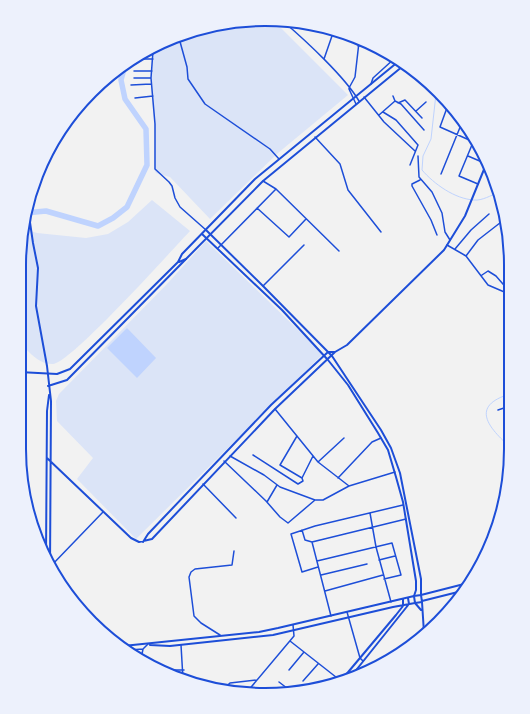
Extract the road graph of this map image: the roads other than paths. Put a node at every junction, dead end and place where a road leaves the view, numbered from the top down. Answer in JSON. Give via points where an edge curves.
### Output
{"nodes":[{"id":1,"x":291,"y":28,"type":"edge"},
{"id":2,"x":332,"y":36,"type":"edge"},
{"id":3,"x":180,"y":42,"type":"edge"},
{"id":4,"x":358,"y":46,"type":"edge"},
{"id":5,"x":153,"y":54,"type":"edge"},
{"id":6,"x":144,"y":59,"type":"edge"},
{"id":7,"x":153,"y":59,"type":"junction"},
{"id":8,"x":323,"y":60,"type":"junction"},
{"id":9,"x":390,"y":62,"type":"edge"},
{"id":10,"x":395,"y":64,"type":"edge"},
{"id":11,"x":401,"y":68,"type":"edge"},
{"id":12,"x":152,"y":71,"type":"junction"},
{"id":13,"x":134,"y":72,"type":"dead end"},
{"id":14,"x":134,"y":78,"type":"dead end"},
{"id":15,"x":151,"y":78,"type":"junction"},
{"id":16,"x":152,"y":84,"type":"junction"},
{"id":17,"x":131,"y":85,"type":"dead end"},
{"id":18,"x":370,"y":86,"type":"junction"},
{"id":19,"x":349,"y":89,"type":"junction"},
{"id":20,"x":153,"y":96,"type":"junction"},
{"id":21,"x":393,"y":96,"type":"dead end"},
{"id":22,"x":357,"y":97,"type":"junction"},
{"id":23,"x":364,"y":97,"type":"junction"},
{"id":24,"x":135,"y":98,"type":"dead end"},
{"id":25,"x":353,"y":100,"type":"junction"},
{"id":26,"x":359,"y":101,"type":"junction"},
{"id":27,"x":395,"y":101,"type":"junction"},
{"id":28,"x":426,"y":102,"type":"dead end"},
{"id":29,"x":398,"y":103,"type":"junction"},
{"id":30,"x":356,"y":104,"type":"junction"},
{"id":31,"x":447,"y":109,"type":"edge"},
{"id":32,"x":416,"y":111,"type":"junction"},
{"id":33,"x":383,"y":112,"type":"junction"},
{"id":34,"x":379,"y":115,"type":"junction"},
{"id":35,"x":422,"y":118,"type":"dead end"},
{"id":36,"x":460,"y":126,"type":"edge"},
{"id":37,"x":424,"y":130,"type":"dead end"},
{"id":38,"x":456,"y":134,"type":"junction"},
{"id":39,"x":315,"y":137,"type":"junction"},
{"id":40,"x":468,"y":138,"type":"edge"},
{"id":41,"x":472,"y":147,"type":"edge"},
{"id":42,"x":415,"y":151,"type":"junction"},
{"id":43,"x":418,"y":156,"type":"dead end"},
{"id":44,"x":468,"y":156,"type":"junction"},
{"id":45,"x":279,"y":159,"type":"junction"},
{"id":46,"x":480,"y":161,"type":"edge"},
{"id":47,"x":410,"y":165,"type":"dead end"},
{"id":48,"x":484,"y":169,"type":"edge"},
{"id":49,"x":441,"y":174,"type":"dead end"},
{"id":50,"x":420,"y":180,"type":"junction"},
{"id":51,"x":263,"y":181,"type":"junction"},
{"id":52,"x":478,"y":184,"type":"junction"},
{"id":53,"x":276,"y":189,"type":"junction"},
{"id":54,"x":257,"y":208,"type":"junction"},
{"id":55,"x":489,"y":214,"type":"dead end"},
{"id":56,"x":306,"y":219,"type":"junction"},
{"id":57,"x":30,"y":223,"type":"edge"},
{"id":58,"x":500,"y":223,"type":"edge"},
{"id":59,"x":206,"y":230,"type":"junction"},
{"id":60,"x":381,"y":232,"type":"dead end"},
{"id":61,"x":202,"y":234,"type":"junction"},
{"id":62,"x":210,"y":234,"type":"junction"},
{"id":63,"x":437,"y":235,"type":"dead end"},
{"id":64,"x":206,"y":239,"type":"junction"},
{"id":65,"x":451,"y":241,"type":"junction"},
{"id":66,"x":221,"y":244,"type":"junction"},
{"id":67,"x":304,"y":245,"type":"dead end"},
{"id":68,"x":447,"y":245,"type":"junction"},
{"id":69,"x":218,"y":248,"type":"junction"},
{"id":70,"x":455,"y":249,"type":"junction"},
{"id":71,"x":339,"y":251,"type":"dead end"},
{"id":72,"x":466,"y":256,"type":"junction"},
{"id":73,"x":186,"y":259,"type":"junction"},
{"id":74,"x":178,"y":262,"type":"junction"},
{"id":75,"x":482,"y":275,"type":"junction"},
{"id":76,"x":504,"y":285,"type":"edge"},
{"id":77,"x":264,"y":286,"type":"junction"},
{"id":78,"x":504,"y":292,"type":"edge"},
{"id":79,"x":328,"y":352,"type":"junction"},
{"id":80,"x":335,"y":352,"type":"junction"},
{"id":81,"x":324,"y":356,"type":"junction"},
{"id":82,"x":332,"y":356,"type":"junction"},
{"id":83,"x":328,"y":360,"type":"junction"},
{"id":84,"x":26,"y":372,"type":"edge"},
{"id":85,"x":48,"y":386,"type":"junction"},
{"id":86,"x":49,"y":394,"type":"junction"},
{"id":87,"x":504,"y":408,"type":"edge"},
{"id":88,"x":275,"y":409,"type":"junction"},
{"id":89,"x":498,"y":410,"type":"dead end"},
{"id":90,"x":297,"y":436,"type":"junction"},
{"id":91,"x":344,"y":438,"type":"dead end"},
{"id":92,"x":381,"y":438,"type":"junction"},
{"id":93,"x":229,"y":456,"type":"junction"},
{"id":94,"x":253,"y":456,"type":"dead end"},
{"id":95,"x":313,"y":456,"type":"junction"},
{"id":96,"x":47,"y":458,"type":"junction"},
{"id":97,"x":395,"y":459,"type":"junction"},
{"id":98,"x":51,"y":461,"type":"junction"},
{"id":99,"x":224,"y":461,"type":"junction"},
{"id":100,"x":391,"y":461,"type":"junction"},
{"id":101,"x":318,"y":462,"type":"junction"},
{"id":102,"x":395,"y":472,"type":"junction"},
{"id":103,"x":302,"y":478,"type":"junction"},
{"id":104,"x":338,"y":478,"type":"junction"},
{"id":105,"x":203,"y":484,"type":"junction"},
{"id":106,"x":277,"y":485,"type":"junction"},
{"id":107,"x":349,"y":486,"type":"junction"},
{"id":108,"x":315,"y":500,"type":"junction"},
{"id":109,"x":267,"y":502,"type":"junction"},
{"id":110,"x":403,"y":505,"type":"junction"},
{"id":111,"x":103,"y":512,"type":"junction"},
{"id":112,"x":370,"y":513,"type":"junction"},
{"id":113,"x":236,"y":518,"type":"dead end"},
{"id":114,"x":406,"y":520,"type":"junction"},
{"id":115,"x":372,"y":528,"type":"junction"},
{"id":116,"x":302,"y":530,"type":"junction"},
{"id":117,"x":143,"y":542,"type":"junction"},
{"id":118,"x":312,"y":542,"type":"junction"},
{"id":119,"x":46,"y":545,"type":"edge"},
{"id":120,"x":376,"y":547,"type":"junction"},
{"id":121,"x":234,"y":551,"type":"dead end"},
{"id":122,"x":50,"y":553,"type":"edge"},
{"id":123,"x":395,"y":556,"type":"junction"},
{"id":124,"x":379,"y":560,"type":"junction"},
{"id":125,"x":317,"y":561,"type":"junction"},
{"id":126,"x":55,"y":562,"type":"edge"},
{"id":127,"x":367,"y":564,"type":"dead end"},
{"id":128,"x":318,"y":567,"type":"junction"},
{"id":129,"x":321,"y":575,"type":"junction"},
{"id":130,"x":383,"y":576,"type":"junction"},
{"id":131,"x":384,"y":579,"type":"junction"},
{"id":132,"x":462,"y":584,"type":"edge"},
{"id":133,"x":325,"y":591,"type":"junction"},
{"id":134,"x":456,"y":592,"type":"edge"},
{"id":135,"x":421,"y":595,"type":"junction"},
{"id":136,"x":414,"y":596,"type":"junction"},
{"id":137,"x":408,"y":598,"type":"junction"},
{"id":138,"x":403,"y":599,"type":"junction"},
{"id":139,"x":391,"y":602,"type":"junction"},
{"id":140,"x":422,"y":602,"type":"junction"},
{"id":141,"x":415,"y":603,"type":"junction"},
{"id":142,"x":409,"y":604,"type":"junction"},
{"id":143,"x":403,"y":606,"type":"junction"},
{"id":144,"x":421,"y":610,"type":"junction"},
{"id":145,"x":348,"y":612,"type":"junction"},
{"id":146,"x":332,"y":616,"type":"junction"},
{"id":147,"x":349,"y":617,"type":"junction"},
{"id":148,"x":293,"y":625,"type":"junction"},
{"id":149,"x":423,"y":629,"type":"edge"},
{"id":150,"x":294,"y":630,"type":"junction"},
{"id":151,"x":221,"y":636,"type":"junction"},
{"id":152,"x":226,"y":636,"type":"junction"},
{"id":153,"x":226,"y":640,"type":"junction"},
{"id":154,"x":290,"y":641,"type":"junction"},
{"id":155,"x":148,"y":644,"type":"junction"},
{"id":156,"x":182,"y":645,"type":"junction"},
{"id":157,"x":129,"y":646,"type":"edge"},
{"id":158,"x":143,"y":649,"type":"junction"},
{"id":159,"x":135,"y":650,"type":"edge"},
{"id":160,"x":304,"y":652,"type":"junction"},
{"id":161,"x":142,"y":654,"type":"edge"},
{"id":162,"x":360,"y":658,"type":"junction"},
{"id":163,"x":364,"y":662,"type":"junction"},
{"id":164,"x":318,"y":663,"type":"junction"},
{"id":165,"x":358,"y":669,"type":"edge"},
{"id":166,"x":174,"y":670,"type":"edge"},
{"id":167,"x":184,"y":670,"type":"junction"},
{"id":168,"x":289,"y":670,"type":"dead end"},
{"id":169,"x":184,"y":673,"type":"edge"},
{"id":170,"x":347,"y":673,"type":"edge"},
{"id":171,"x":335,"y":677,"type":"edge"},
{"id":172,"x":257,"y":680,"type":"junction"},
{"id":173,"x":304,"y":681,"type":"dead end"},
{"id":174,"x":279,"y":682,"type":"dead end"},
{"id":175,"x":228,"y":685,"type":"edge"},
{"id":176,"x":252,"y":687,"type":"edge"},
{"id":177,"x":285,"y":687,"type":"edge"}],
"edges":[{"from":1,"to":8,"type":"street"},
{"from":2,"to":8,"type":"street"},
{"from":3,"to":45,"type":"street","via":[[188,78],[205,104],[270,149]]},
{"from":4,"to":19,"type":"street","via":[[355,77]]},
{"from":5,"to":7,"type":"street"},
{"from":6,"to":7,"type":"street"},
{"from":7,"to":12,"type":"street"},
{"from":8,"to":19,"type":"street"},
{"from":9,"to":18,"type":"street","via":[[373,78]]},
{"from":10,"to":18,"type":"street"},
{"from":11,"to":23,"type":"street"},
{"from":12,"to":13,"type":"street"},
{"from":12,"to":15,"type":"street"},
{"from":14,"to":15,"type":"street"},
{"from":15,"to":16,"type":"street"},
{"from":16,"to":17,"type":"street"},
{"from":16,"to":20,"type":"street"},
{"from":18,"to":22,"type":"street"},
{"from":19,"to":22,"type":"street"},
{"from":19,"to":25,"type":"street"},
{"from":20,"to":24,"type":"street"},
{"from":20,"to":59,"type":"street","via":[[155,170],[172,186],[180,207]]},
{"from":21,"to":27,"type":"street"},
{"from":22,"to":25,"type":"street"},
{"from":22,"to":26,"type":"street"},
{"from":23,"to":26,"type":"street"},
{"from":23,"to":34,"type":"street"},
{"from":25,"to":30,"type":"street"},
{"from":25,"to":45,"type":"street"},
{"from":26,"to":30,"type":"street"},
{"from":27,"to":29,"type":"street"},
{"from":27,"to":33,"type":"street"},
{"from":28,"to":32,"type":"street"},
{"from":29,"to":32,"type":"street","via":[[405,100]]},
{"from":29,"to":37,"type":"street"},
{"from":30,"to":39,"type":"street"},
{"from":31,"to":38,"type":"street","via":[[440,127]]},
{"from":32,"to":35,"type":"street"},
{"from":33,"to":34,"type":"street"},
{"from":33,"to":42,"type":"street","via":[[396,120],[418,145]]},
{"from":34,"to":42,"type":"street"},
{"from":36,"to":38,"type":"street"},
{"from":38,"to":40,"type":"street"},
{"from":38,"to":49,"type":"street"},
{"from":39,"to":51,"type":"street"},
{"from":39,"to":60,"type":"street","via":[[340,164],[348,190]]},
{"from":41,"to":44,"type":"street"},
{"from":42,"to":47,"type":"street"},
{"from":43,"to":50,"type":"street","via":[[417,170]]},
{"from":44,"to":46,"type":"street"},
{"from":44,"to":52,"type":"street","via":[[459,176]]},
{"from":45,"to":59,"type":"street","via":[[255,179]]},
{"from":48,"to":52,"type":"street"},
{"from":50,"to":63,"type":"street","via":[[412,186]]},
{"from":50,"to":65,"type":"street","via":[[432,192],[442,213],[446,236]]},
{"from":51,"to":53,"type":"street"},
{"from":51,"to":62,"type":"street"},
{"from":52,"to":65,"type":"street"},
{"from":53,"to":54,"type":"street"},
{"from":53,"to":56,"type":"street"},
{"from":54,"to":56,"type":"street","via":[[287,237],[292,236]]},
{"from":54,"to":66,"type":"street"},
{"from":55,"to":70,"type":"street"},
{"from":56,"to":71,"type":"street"},
{"from":57,"to":85,"type":"street","via":[[38,268],[36,306]]},
{"from":58,"to":72,"type":"street","via":[[478,240]]},
{"from":59,"to":61,"type":"street"},
{"from":59,"to":62,"type":"street"},
{"from":61,"to":64,"type":"street"},
{"from":61,"to":74,"type":"street","via":[[182,254]]},
{"from":62,"to":64,"type":"street"},
{"from":62,"to":66,"type":"street"},
{"from":64,"to":69,"type":"street"},
{"from":64,"to":73,"type":"street"},
{"from":65,"to":68,"type":"street"},
{"from":66,"to":69,"type":"street"},
{"from":66,"to":77,"type":"street"},
{"from":67,"to":77,"type":"street"},
{"from":68,"to":70,"type":"street"},
{"from":68,"to":80,"type":"street","via":[[352,340]]},
{"from":69,"to":81,"type":"street","via":[[282,310]]},
{"from":70,"to":72,"type":"street"},
{"from":72,"to":75,"type":"street"},
{"from":73,"to":74,"type":"street"},
{"from":73,"to":85,"type":"street","via":[[67,380]]},
{"from":74,"to":84,"type":"street","via":[[70,369],[57,374]]},
{"from":75,"to":76,"type":"street","via":[[488,271]]},
{"from":75,"to":78,"type":"street","via":[[488,285]]},
{"from":77,"to":79,"type":"street"},
{"from":79,"to":80,"type":"street"},
{"from":79,"to":81,"type":"street"},
{"from":79,"to":82,"type":"street"},
{"from":80,"to":82,"type":"street"},
{"from":81,"to":83,"type":"street"},
{"from":81,"to":117,"type":"street","via":[[271,405]]},
{"from":82,"to":83,"type":"street"},
{"from":82,"to":97,"type":"street","via":[[381,430]]},
{"from":83,"to":88,"type":"street"},
{"from":83,"to":92,"type":"street","via":[[348,385]]},
{"from":85,"to":86,"type":"street"},
{"from":86,"to":96,"type":"street"},
{"from":86,"to":98,"type":"street"},
{"from":87,"to":89,"type":"street"},
{"from":88,"to":90,"type":"street"},
{"from":88,"to":93,"type":"street"},
{"from":90,"to":95,"type":"street"},
{"from":90,"to":103,"type":"street","via":[[280,465]]},
{"from":91,"to":101,"type":"street"},
{"from":92,"to":100,"type":"street"},
{"from":92,"to":104,"type":"street","via":[[372,442]]},
{"from":93,"to":99,"type":"street"},
{"from":93,"to":106,"type":"street"},
{"from":94,"to":103,"type":"street","via":[[299,485]]},
{"from":95,"to":101,"type":"street"},
{"from":95,"to":103,"type":"street"},
{"from":96,"to":98,"type":"street"},
{"from":96,"to":119,"type":"street"},
{"from":97,"to":100,"type":"street"},
{"from":97,"to":135,"type":"street","via":[[410,519]]},
{"from":98,"to":111,"type":"street"},
{"from":98,"to":122,"type":"street"},
{"from":99,"to":105,"type":"street"},
{"from":99,"to":109,"type":"street"},
{"from":100,"to":102,"type":"street"},
{"from":101,"to":104,"type":"street"},
{"from":102,"to":107,"type":"street"},
{"from":102,"to":110,"type":"street"},
{"from":104,"to":107,"type":"street"},
{"from":105,"to":113,"type":"street"},
{"from":105,"to":117,"type":"street","via":[[152,539]]},
{"from":106,"to":108,"type":"street"},
{"from":106,"to":109,"type":"street"},
{"from":107,"to":108,"type":"street","via":[[323,500]]},
{"from":108,"to":109,"type":"street","via":[[288,523]]},
{"from":110,"to":112,"type":"street"},
{"from":110,"to":114,"type":"street"},
{"from":111,"to":117,"type":"street","via":[[131,538]]},
{"from":111,"to":126,"type":"street"},
{"from":112,"to":115,"type":"street"},
{"from":112,"to":116,"type":"street"},
{"from":114,"to":115,"type":"street"},
{"from":114,"to":136,"type":"street","via":[[416,580]]},
{"from":115,"to":118,"type":"street"},
{"from":115,"to":120,"type":"street"},
{"from":116,"to":118,"type":"street","via":[[306,540]]},
{"from":116,"to":128,"type":"street","via":[[291,534],[302,572]]},
{"from":118,"to":125,"type":"street"},
{"from":120,"to":123,"type":"street","via":[[392,543]]},
{"from":120,"to":124,"type":"street"},
{"from":120,"to":125,"type":"street"},
{"from":121,"to":151,"type":"street","via":[[232,565],[195,569],[189,577],[194,616]]},
{"from":123,"to":124,"type":"street"},
{"from":123,"to":131,"type":"street","via":[[400,575]]},
{"from":124,"to":130,"type":"street"},
{"from":125,"to":128,"type":"street"},
{"from":127,"to":129,"type":"street"},
{"from":128,"to":129,"type":"street"},
{"from":129,"to":133,"type":"street"},
{"from":130,"to":131,"type":"street"},
{"from":130,"to":133,"type":"street"},
{"from":131,"to":139,"type":"street"},
{"from":132,"to":135,"type":"street"},
{"from":133,"to":146,"type":"street"},
{"from":134,"to":140,"type":"street"},
{"from":135,"to":136,"type":"street"},
{"from":135,"to":140,"type":"street"},
{"from":136,"to":137,"type":"street"},
{"from":136,"to":141,"type":"street"},
{"from":137,"to":138,"type":"street"},
{"from":137,"to":142,"type":"street"},
{"from":138,"to":139,"type":"street"},
{"from":138,"to":143,"type":"street"},
{"from":139,"to":145,"type":"street"},
{"from":140,"to":141,"type":"street"},
{"from":140,"to":144,"type":"street"},
{"from":141,"to":142,"type":"street"},
{"from":141,"to":144,"type":"street"},
{"from":142,"to":143,"type":"street"},
{"from":142,"to":163,"type":"street"},
{"from":143,"to":147,"type":"street"},
{"from":143,"to":162,"type":"street"},
{"from":144,"to":149,"type":"street"},
{"from":145,"to":146,"type":"street"},
{"from":145,"to":147,"type":"street"},
{"from":146,"to":148,"type":"street"},
{"from":147,"to":150,"type":"street"},
{"from":147,"to":162,"type":"street"},
{"from":148,"to":150,"type":"street"},
{"from":148,"to":152,"type":"street"},
{"from":150,"to":153,"type":"street"},
{"from":150,"to":154,"type":"street","via":[[294,636]]},
{"from":151,"to":152,"type":"street"},
{"from":151,"to":155,"type":"street"},
{"from":152,"to":153,"type":"street"},
{"from":153,"to":156,"type":"street"},
{"from":154,"to":160,"type":"street"},
{"from":154,"to":172,"type":"street"},
{"from":155,"to":156,"type":"street"},
{"from":155,"to":157,"type":"street"},
{"from":155,"to":158,"type":"street"},
{"from":156,"to":167,"type":"street"},
{"from":158,"to":159,"type":"street"},
{"from":158,"to":161,"type":"street"},
{"from":160,"to":164,"type":"street"},
{"from":160,"to":168,"type":"street"},
{"from":162,"to":163,"type":"street"},
{"from":162,"to":170,"type":"street"},
{"from":163,"to":165,"type":"street"},
{"from":164,"to":171,"type":"street"},
{"from":164,"to":173,"type":"street"},
{"from":166,"to":167,"type":"street"},
{"from":167,"to":169,"type":"street"},
{"from":172,"to":175,"type":"street"},
{"from":172,"to":176,"type":"street"},
{"from":174,"to":177,"type":"street"}]}
